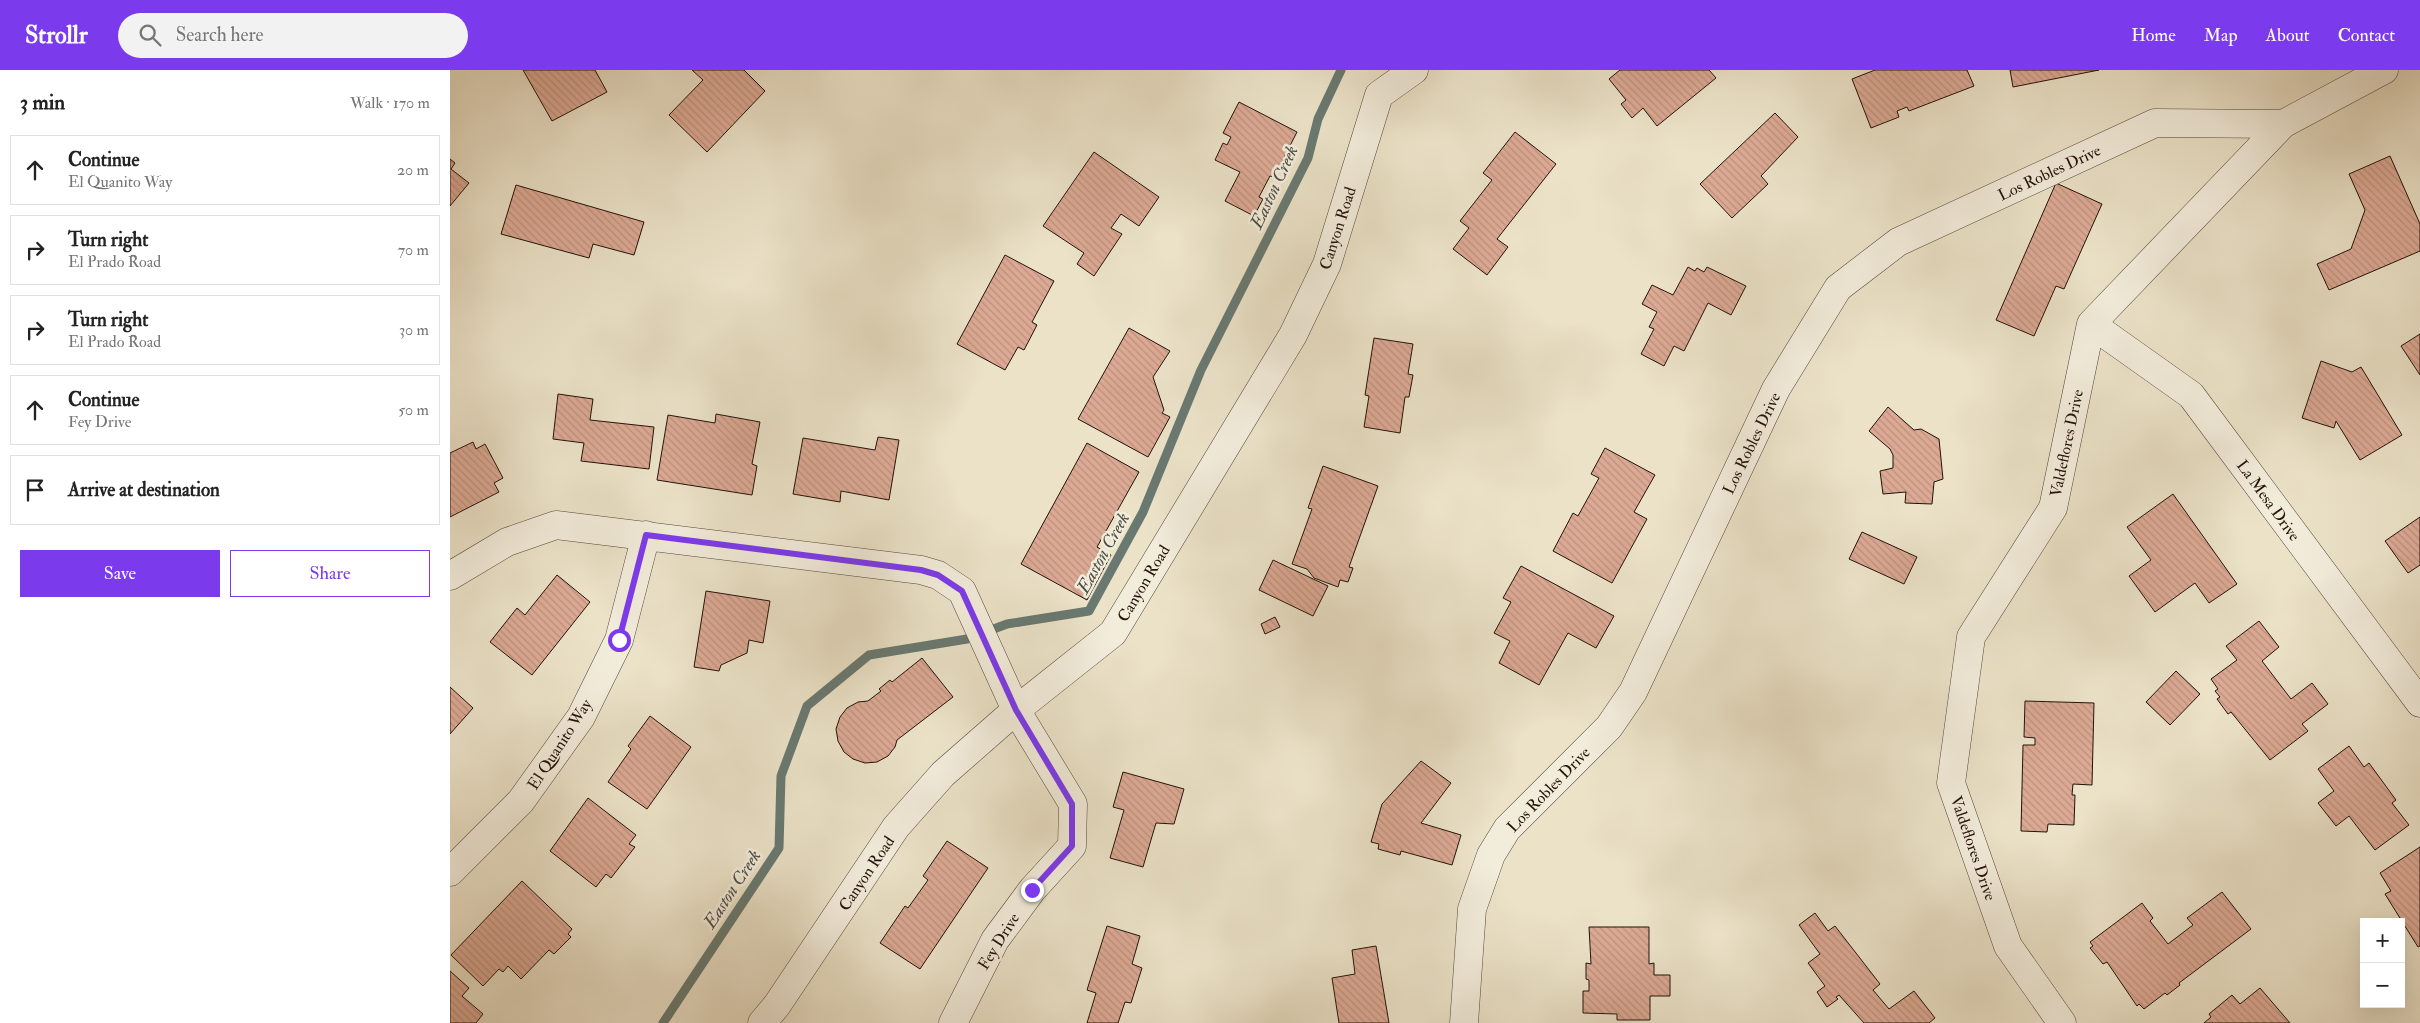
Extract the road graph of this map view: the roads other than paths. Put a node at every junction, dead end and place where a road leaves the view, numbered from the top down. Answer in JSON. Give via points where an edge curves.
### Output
{"nodes":[{"id":1,"x":1414,"y":70,"type":"edge"},
{"id":2,"x":2384,"y":70,"type":"edge"},
{"id":3,"x":1380,"y":83,"type":"edge"},
{"id":4,"x":2283,"y":124,"type":"junction"},
{"id":5,"x":2091,"y":324,"type":"junction"},
{"id":6,"x":646,"y":535,"type":"junction"},
{"id":7,"x":450,"y":576,"type":"edge"},
{"id":8,"x":2420,"y":703,"type":"edge"},
{"id":9,"x":1016,"y":710,"type":"junction"},
{"id":10,"x":450,"y":872,"type":"edge"},
{"id":11,"x":762,"y":1023,"type":"edge"},
{"id":12,"x":953,"y":1023,"type":"edge"},
{"id":13,"x":1464,"y":1023,"type":"edge"},
{"id":14,"x":2062,"y":1023,"type":"edge"}],
"edges":[{"from":1,"to":3,"type":"street","name":"Canyon Road"},
{"from":2,"to":4,"type":"street"},
{"from":3,"to":9,"type":"street","name":"Canyon Road","via":[[1327,264],[1293,334],[1113,633]]},
{"from":4,"to":5,"type":"street"},
{"from":4,"to":13,"type":"street","name":"Los Robles Drive","via":[[2155,123],[1898,242],[1838,288],[1776,389],[1633,692],[1609,727],[1507,829],[1491,855],[1472,909]]},
{"from":5,"to":8,"type":"street","name":"La Mesa Drive","via":[[2191,395]]},
{"from":5,"to":14,"type":"street","name":"Valdeflores Drive","via":[[2052,508],[1971,637],[1952,783],[2008,946]]},
{"from":6,"to":7,"type":"street","via":[[556,525],[507,542]]},
{"from":6,"to":9,"type":"street","name":"Fey Drive","via":[[921,570],[938,575],[962,591]]},
{"from":6,"to":10,"type":"street","name":"El Quanito Way","via":[[619,640],[580,717],[521,801]]},
{"from":9,"to":11,"type":"street","name":"Canyon Road","via":[[944,774],[896,827]]},
{"from":9,"to":12,"type":"street","name":"Fey Drive","via":[[1072,804],[1072,846],[1032,890],[995,940]]}]}
